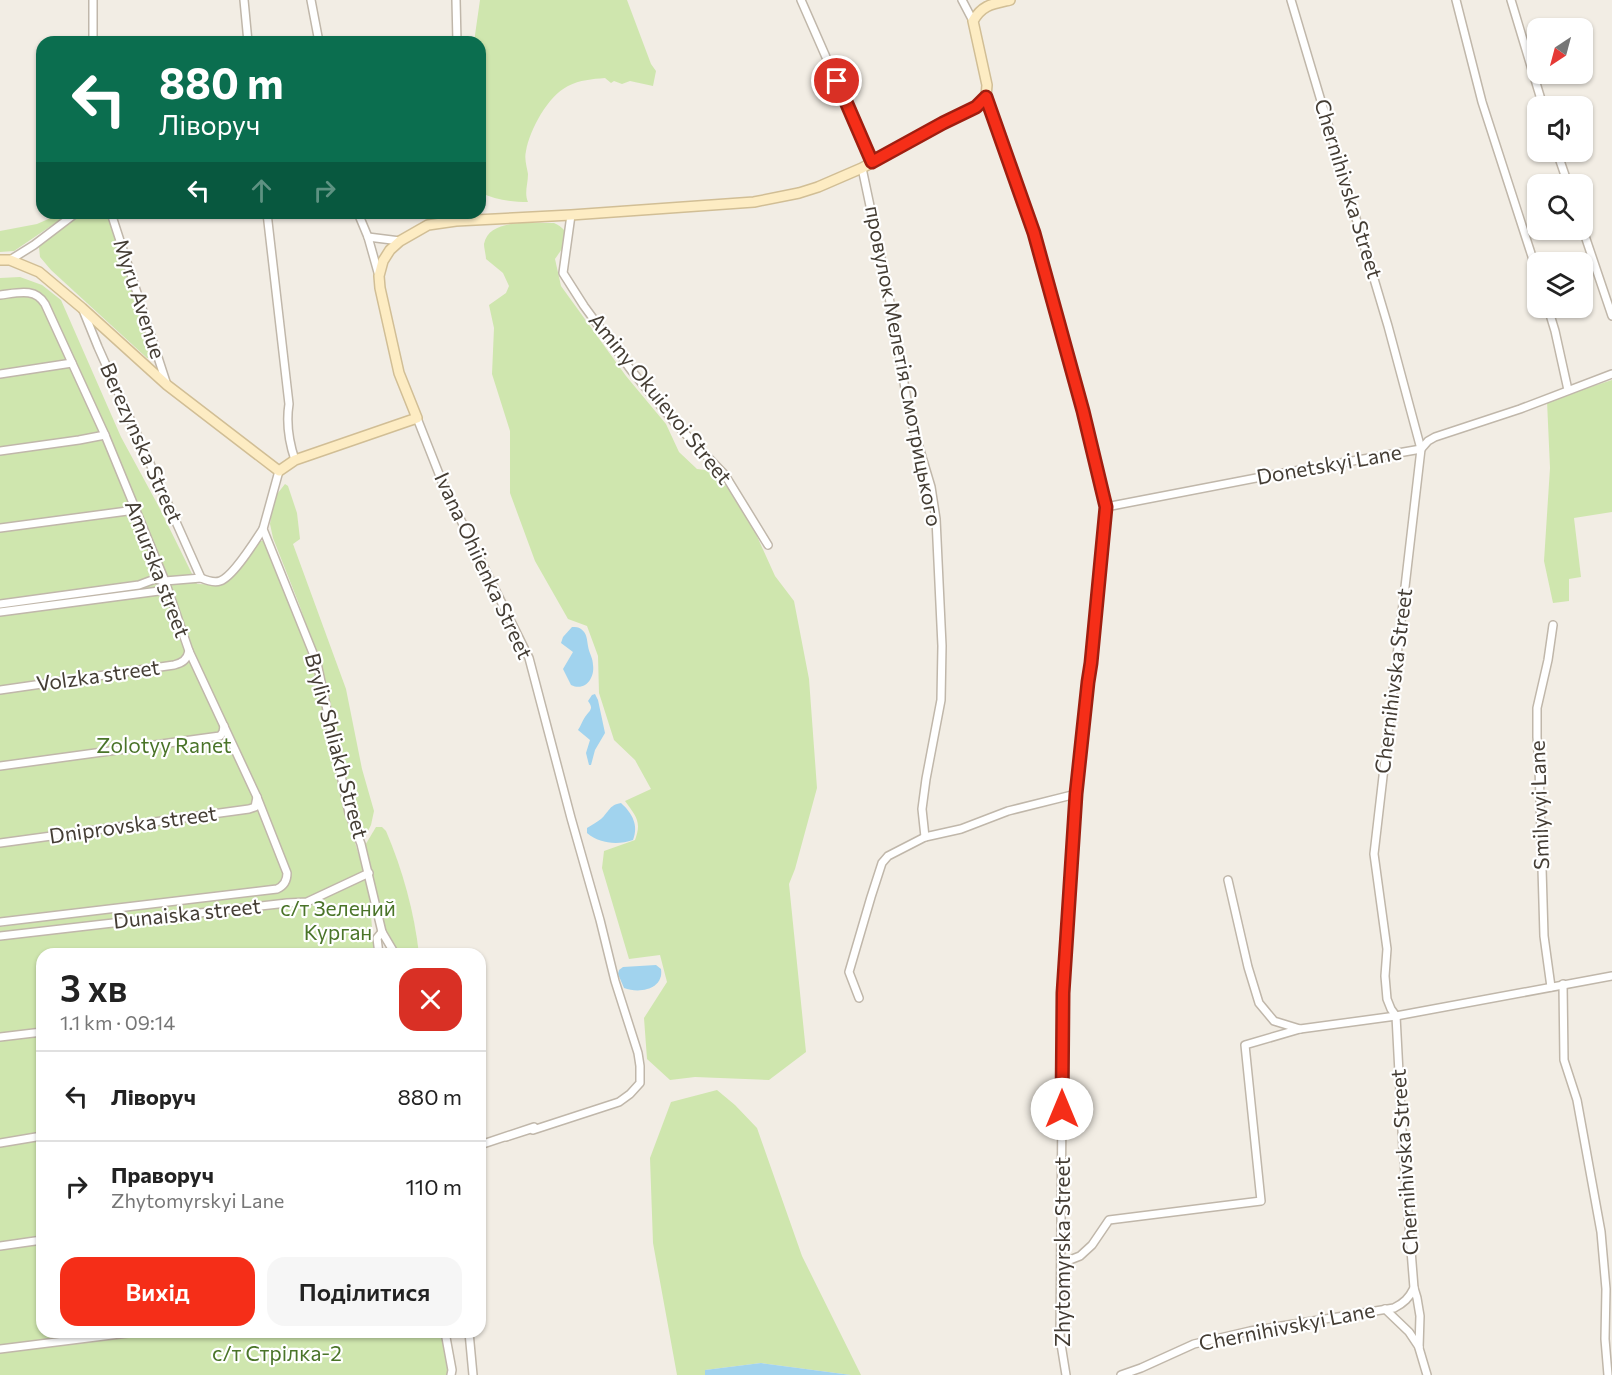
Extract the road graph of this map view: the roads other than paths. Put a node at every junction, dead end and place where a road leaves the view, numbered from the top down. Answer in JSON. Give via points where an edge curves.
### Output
{"nodes":[{"id":1,"x":93,"y":0,"type":"edge"},
{"id":2,"x":244,"y":0,"type":"edge"},
{"id":3,"x":310,"y":0,"type":"edge"},
{"id":4,"x":456,"y":0,"type":"edge"},
{"id":5,"x":801,"y":0,"type":"edge"},
{"id":6,"x":962,"y":0,"type":"edge"},
{"id":7,"x":1010,"y":0,"type":"edge"},
{"id":8,"x":1291,"y":0,"type":"edge"},
{"id":9,"x":1456,"y":0,"type":"edge"},
{"id":10,"x":1511,"y":0,"type":"edge"},
{"id":11,"x":973,"y":21,"type":"junction"},
{"id":12,"x":93,"y":36,"type":"edge"},
{"id":13,"x":247,"y":36,"type":"edge"},
{"id":14,"x":318,"y":36,"type":"edge"},
{"id":15,"x":457,"y":36,"type":"edge"},
{"id":16,"x":1540,"y":96,"type":"edge"},
{"id":17,"x":986,"y":97,"type":"junction"},
{"id":18,"x":872,"y":162,"type":"junction"},
{"id":19,"x":862,"y":168,"type":"junction"},
{"id":20,"x":571,"y":215,"type":"junction"},
{"id":21,"x":486,"y":216,"type":"edge"},
{"id":22,"x":68,"y":219,"type":"edge"},
{"id":23,"x":113,"y":219,"type":"edge"},
{"id":24,"x":268,"y":219,"type":"edge"},
{"id":25,"x":360,"y":219,"type":"edge"},
{"id":26,"x":449,"y":219,"type":"edge"},
{"id":27,"x":368,"y":237,"type":"junction"},
{"id":28,"x":1586,"y":240,"type":"edge"},
{"id":29,"x":399,"y":241,"type":"junction"},
{"id":30,"x":1531,"y":252,"type":"edge"},
{"id":31,"x":0,"y":260,"type":"edge"},
{"id":32,"x":10,"y":260,"type":"junction"},
{"id":33,"x":379,"y":276,"type":"junction"},
{"id":34,"x":0,"y":295,"type":"edge"},
{"id":35,"x":82,"y":308,"type":"junction"},
{"id":36,"x":1612,"y":316,"type":"edge"},
{"id":37,"x":1551,"y":318,"type":"edge"},
{"id":38,"x":72,"y":363,"type":"junction"},
{"id":39,"x":0,"y":374,"type":"edge"},
{"id":40,"x":1612,"y":374,"type":"edge"},
{"id":41,"x":167,"y":385,"type":"junction"},
{"id":42,"x":1568,"y":390,"type":"junction"},
{"id":43,"x":417,"y":418,"type":"junction"},
{"id":44,"x":105,"y":435,"type":"junction"},
{"id":45,"x":1421,"y":449,"type":"junction"},
{"id":46,"x":0,"y":451,"type":"edge"},
{"id":47,"x":295,"y":460,"type":"junction"},
{"id":48,"x":279,"y":471,"type":"junction"},
{"id":49,"x":1106,"y":507,"type":"junction"},
{"id":50,"x":135,"y":510,"type":"junction"},
{"id":51,"x":0,"y":528,"type":"edge"},
{"id":52,"x":263,"y":529,"type":"junction"},
{"id":53,"x":768,"y":545,"type":"dead end"},
{"id":54,"x":201,"y":578,"type":"junction"},
{"id":55,"x":165,"y":581,"type":"junction"},
{"id":56,"x":0,"y":604,"type":"edge"},
{"id":57,"x":0,"y":612,"type":"edge"},
{"id":58,"x":1553,"y":625,"type":"dead end"},
{"id":59,"x":189,"y":651,"type":"junction"},
{"id":60,"x":0,"y":690,"type":"edge"},
{"id":61,"x":224,"y":726,"type":"junction"},
{"id":62,"x":0,"y":766,"type":"edge"},
{"id":63,"x":1076,"y":794,"type":"junction"},
{"id":64,"x":257,"y":798,"type":"junction"},
{"id":65,"x":925,"y":837,"type":"junction"},
{"id":66,"x":0,"y":843,"type":"edge"},
{"id":67,"x":369,"y":873,"type":"junction"},
{"id":68,"x":1228,"y":880,"type":"dead end"},
{"id":69,"x":286,"y":881,"type":"joint"},
{"id":70,"x":0,"y":922,"type":"edge"},
{"id":71,"x":382,"y":932,"type":"junction"},
{"id":72,"x":0,"y":936,"type":"edge"},
{"id":73,"x":378,"y":948,"type":"edge"},
{"id":74,"x":391,"y":948,"type":"edge"},
{"id":75,"x":1612,"y":976,"type":"edge"},
{"id":76,"x":1563,"y":984,"type":"junction"},
{"id":77,"x":1551,"y":987,"type":"junction"},
{"id":78,"x":859,"y":998,"type":"dead end"},
{"id":79,"x":1396,"y":1016,"type":"junction"},
{"id":80,"x":1274,"y":1021,"type":"junction"},
{"id":81,"x":1300,"y":1029,"type":"junction"},
{"id":82,"x":36,"y":1033,"type":"edge"},
{"id":83,"x":0,"y":1037,"type":"edge"},
{"id":84,"x":1270,"y":1037,"type":"junction"},
{"id":85,"x":628,"y":1096,"type":"junction"},
{"id":86,"x":36,"y":1137,"type":"edge"},
{"id":87,"x":0,"y":1143,"type":"edge"},
{"id":88,"x":486,"y":1143,"type":"edge"},
{"id":89,"x":36,"y":1241,"type":"edge"},
{"id":90,"x":0,"y":1246,"type":"edge"},
{"id":91,"x":1062,"y":1263,"type":"junction"},
{"id":92,"x":1414,"y":1288,"type":"junction"},
{"id":93,"x":1385,"y":1309,"type":"junction"},
{"id":94,"x":88,"y":1338,"type":"edge"},
{"id":95,"x":446,"y":1338,"type":"edge"},
{"id":96,"x":470,"y":1338,"type":"edge"},
{"id":97,"x":1419,"y":1348,"type":"junction"},
{"id":98,"x":0,"y":1349,"type":"edge"},
{"id":99,"x":451,"y":1375,"type":"edge"},
{"id":100,"x":473,"y":1375,"type":"edge"},
{"id":101,"x":1066,"y":1375,"type":"edge"},
{"id":102,"x":1121,"y":1375,"type":"edge"},
{"id":103,"x":1427,"y":1375,"type":"edge"},
{"id":104,"x":1608,"y":1375,"type":"edge"}],
"edges":[{"from":1,"to":12,"type":"street"},
{"from":2,"to":13,"type":"street"},
{"from":3,"to":14,"type":"street"},
{"from":4,"to":15,"type":"street"},
{"from":5,"to":18,"type":"street"},
{"from":6,"to":11,"type":"street","name":"Zhytomyrska Street"},
{"from":7,"to":11,"type":"street","via":[[978,11]]},
{"from":8,"to":45,"type":"street","name":"Chernihivska Street","via":[[1389,326]]},
{"from":9,"to":30,"type":"street","via":[[1482,102]]},
{"from":10,"to":16,"type":"street"},
{"from":11,"to":17,"type":"street","name":"Zhytomyrska Street","via":[[987,85]]},
{"from":17,"to":18,"type":"street","via":[[976,107]]},
{"from":17,"to":49,"type":"street","name":"Zhytomyrska Street","via":[[1034,233]]},
{"from":18,"to":19,"type":"street"},
{"from":19,"to":20,"type":"street","via":[[799,193],[754,201]]},
{"from":19,"to":65,"type":"street","name":"провулок Мелетія Смотрицького","via":[[910,417],[932,487],[936,519],[941,700],[922,809]]},
{"from":20,"to":21,"type":"street"},
{"from":20,"to":53,"type":"street","name":"Aminy Okuievoi Street","via":[[562,273],[631,370],[724,475]]},
{"from":22,"to":32,"type":"street"},
{"from":23,"to":41,"type":"street","name":"Myru Avenue"},
{"from":24,"to":47,"type":"street","via":[[289,404],[290,446]]},
{"from":25,"to":27,"type":"street","name":"Ivana Ohiienka Street"},
{"from":26,"to":29,"type":"street"},
{"from":27,"to":29,"type":"street"},
{"from":27,"to":33,"type":"street","name":"Ivana Ohiienka Street"},
{"from":28,"to":36,"type":"street"},
{"from":29,"to":33,"type":"street","via":[[386,255]]},
{"from":31,"to":32,"type":"street","name":"Berezynska Street"},
{"from":32,"to":35,"type":"street","name":"Berezynska Street","via":[[39,272]]},
{"from":33,"to":43,"type":"street","name":"Ivana Ohiienka Street","via":[[399,373]]},
{"from":34,"to":38,"type":"street","name":"Amurska street","via":[[32,292],[42,298]]},
{"from":35,"to":41,"type":"street","name":"Berezynska Street"},
{"from":35,"to":54,"type":"street","name":"Berezynska Street"},
{"from":37,"to":42,"type":"street"},
{"from":38,"to":39,"type":"street"},
{"from":38,"to":44,"type":"street","name":"Amurska street"},
{"from":40,"to":42,"type":"street","name":"Donetskyi Lane"},
{"from":41,"to":48,"type":"street","name":"Berezynska Street"},
{"from":42,"to":45,"type":"street","name":"Donetskyi Lane","via":[[1435,437]]},
{"from":43,"to":47,"type":"street"},
{"from":43,"to":85,"type":"street","name":"Ivana Ohiienka Street","via":[[443,484],[529,658],[615,981],[638,1053],[640,1083]]},
{"from":44,"to":46,"type":"street"},
{"from":44,"to":50,"type":"street","name":"Amurska street"},
{"from":45,"to":49,"type":"street","name":"Donetskyi Lane"},
{"from":45,"to":79,"type":"street","name":"Chernihivska Street","via":[[1374,854],[1387,950],[1387,999]]},
{"from":47,"to":48,"type":"street"},
{"from":48,"to":52,"type":"street"},
{"from":49,"to":63,"type":"street","name":"Zhytomyrska Street"},
{"from":50,"to":51,"type":"street"},
{"from":50,"to":55,"type":"street","name":"Amurska street"},
{"from":52,"to":54,"type":"street","via":[[225,579],[214,582]]},
{"from":52,"to":67,"type":"street","name":"Bryliv Shliakh Street","via":[[317,663],[349,813]]},
{"from":54,"to":55,"type":"street"},
{"from":55,"to":56,"type":"street","via":[[155,579],[140,585]]},
{"from":55,"to":57,"type":"street","via":[[159,591]]},
{"from":55,"to":59,"type":"street","name":"Amurska street"},
{"from":58,"to":77,"type":"street","name":"Smilyvyi Lane","via":[[1537,708],[1544,936]]},
{"from":59,"to":60,"type":"street","name":"Volzka street","via":[[185,660],[174,665]]},
{"from":59,"to":61,"type":"street","name":"Amurska street"},
{"from":61,"to":62,"type":"street","via":[[220,736]]},
{"from":61,"to":64,"type":"street","name":"Amurska street"},
{"from":63,"to":65,"type":"street"},
{"from":63,"to":91,"type":"street","name":"Zhytomyrska Street","via":[[1063,993]]},
{"from":64,"to":66,"type":"street","name":"Dniprovska street","via":[[255,807],[249,809]]},
{"from":64,"to":69,"type":"street","name":"Amurska street","via":[[287,873]]},
{"from":65,"to":78,"type":"street","via":[[882,863],[849,972]]},
{"from":67,"to":71,"type":"street","name":"Bryliv Shliakh Street"},
{"from":67,"to":72,"type":"street","name":"Dunaiska street","via":[[308,902]]},
{"from":68,"to":80,"type":"street","via":[[1259,1003]]},
{"from":69,"to":70,"type":"street","name":"Dunaiska street","via":[[277,889]]},
{"from":71,"to":73,"type":"street","via":[[376,939]]},
{"from":71,"to":74,"type":"street","name":"Bryliv Shliakh Street"},
{"from":75,"to":76,"type":"street"},
{"from":76,"to":77,"type":"street"},
{"from":76,"to":104,"type":"street","via":[[1564,1060],[1577,1100],[1601,1232]]},
{"from":77,"to":79,"type":"street"},
{"from":79,"to":81,"type":"street"},
{"from":79,"to":92,"type":"street","name":"Chernihivska Street"},
{"from":80,"to":81,"type":"street"},
{"from":80,"to":84,"type":"street"},
{"from":81,"to":84,"type":"street"},
{"from":82,"to":83,"type":"street"},
{"from":84,"to":91,"type":"street","via":[[1245,1045],[1262,1201],[1109,1220],[1080,1256]]},
{"from":85,"to":85,"type":"street","via":[[564,1119],[533,1130],[619,1102]]},
{"from":85,"to":85,"type":"street","via":[[604,1104],[506,1137],[518,1134]]},
{"from":85,"to":88,"type":"street"},
{"from":86,"to":87,"type":"street"},
{"from":89,"to":90,"type":"street"},
{"from":91,"to":101,"type":"street","name":"Zhytomyrska Street","via":[[1060,1338]]},
{"from":92,"to":93,"type":"street","name":"Chernihivskyi Lane","via":[[1402,1304]]},
{"from":92,"to":97,"type":"street","name":"Chernihivska Street","via":[[1420,1316]]},
{"from":93,"to":97,"type":"street"},
{"from":93,"to":102,"type":"street","name":"Chernihivskyi Lane","via":[[1194,1344]]},
{"from":94,"to":98,"type":"street"},
{"from":95,"to":99,"type":"street"},
{"from":96,"to":100,"type":"street"},
{"from":97,"to":103,"type":"street","name":"Chernihivska Street"}]}
